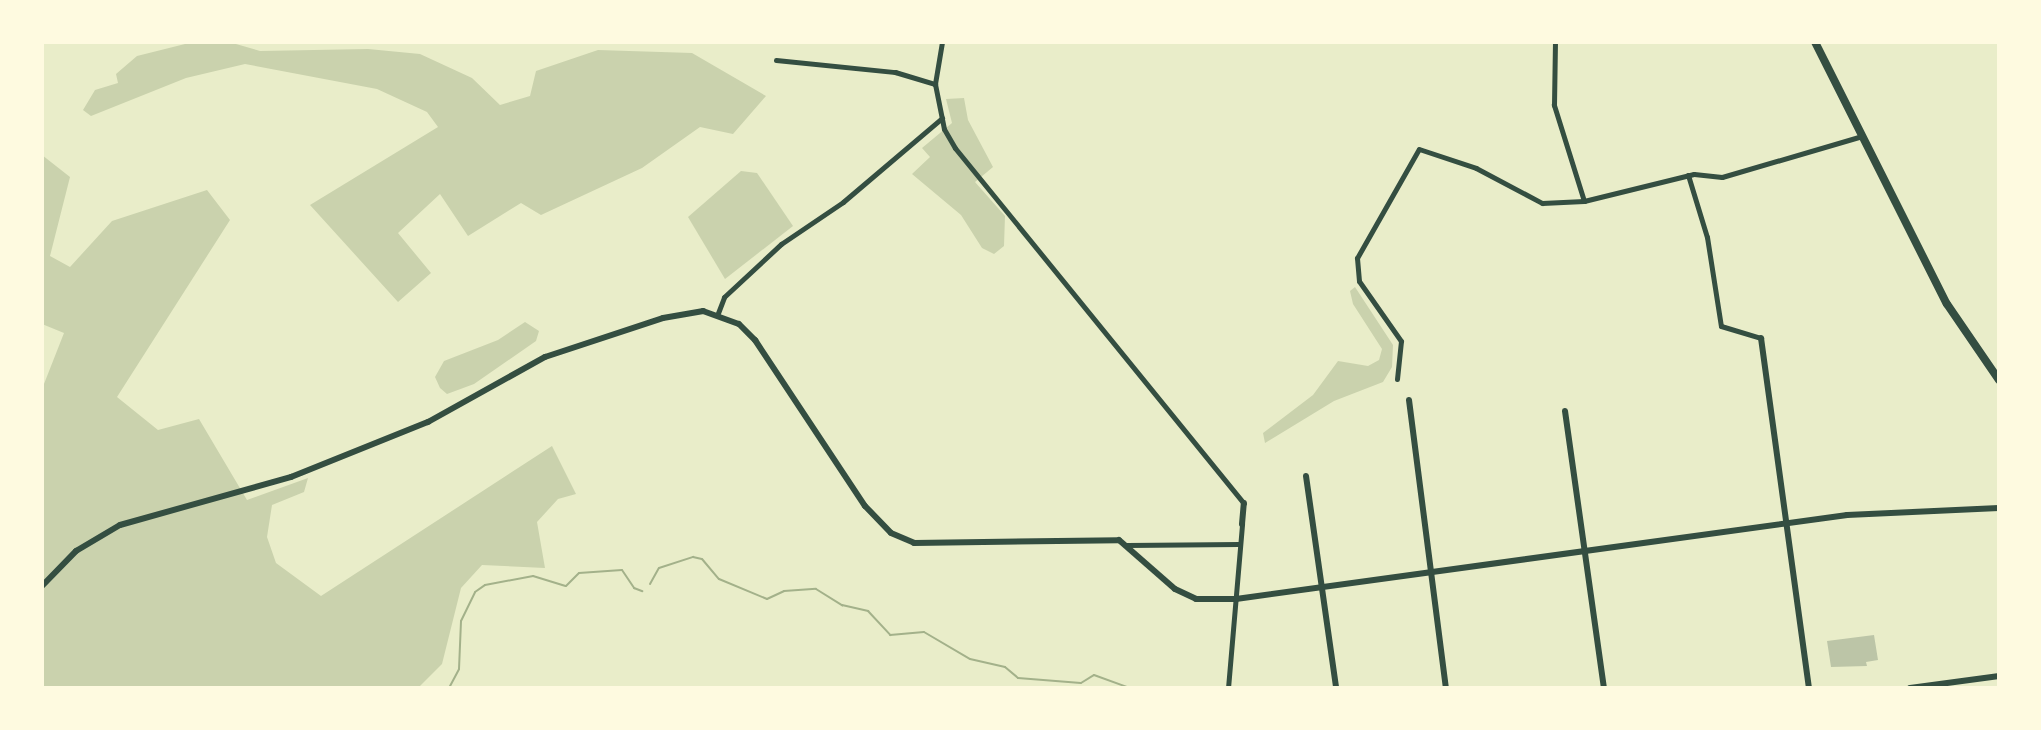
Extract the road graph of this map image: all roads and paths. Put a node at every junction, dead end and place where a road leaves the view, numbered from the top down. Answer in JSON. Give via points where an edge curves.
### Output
{"nodes":[{"id":1,"x":942,"y":42,"type":"edge"},
{"id":2,"x":1555,"y":42,"type":"edge"},
{"id":3,"x":1815,"y":42,"type":"edge"},
{"id":4,"x":776,"y":60,"type":"dead end"},
{"id":5,"x":935,"y":84,"type":"junction"},
{"id":6,"x":942,"y":118,"type":"junction"},
{"id":7,"x":1862,"y":136,"type":"junction"},
{"id":8,"x":1688,"y":175,"type":"junction"},
{"id":9,"x":1584,"y":201,"type":"junction"},
{"id":10,"x":718,"y":313,"type":"junction"},
{"id":11,"x":1761,"y":338,"type":"joint"},
{"id":12,"x":1397,"y":379,"type":"dead end"},
{"id":13,"x":1999,"y":380,"type":"edge"},
{"id":14,"x":1409,"y":400,"type":"dead end"},
{"id":15,"x":1565,"y":411,"type":"dead end"},
{"id":16,"x":1306,"y":476,"type":"dead end"},
{"id":17,"x":1244,"y":503,"type":"joint"},
{"id":18,"x":1999,"y":508,"type":"edge"},
{"id":19,"x":1786,"y":523,"type":"junction"},
{"id":20,"x":1242,"y":524,"type":"joint"},
{"id":21,"x":1239,"y":544,"type":"junction"},
{"id":22,"x":1127,"y":545,"type":"junction"},
{"id":23,"x":1585,"y":550,"type":"junction"},
{"id":24,"x":1431,"y":571,"type":"junction"},
{"id":25,"x":42,"y":586,"type":"edge"},
{"id":26,"x":1321,"y":587,"type":"junction"},
{"id":27,"x":1236,"y":599,"type":"junction"},
{"id":28,"x":1999,"y":676,"type":"edge"},
{"id":29,"x":1228,"y":688,"type":"edge"},
{"id":30,"x":1336,"y":688,"type":"edge"},
{"id":31,"x":1446,"y":688,"type":"edge"},
{"id":32,"x":1604,"y":688,"type":"edge"},
{"id":33,"x":1809,"y":688,"type":"edge"},
{"id":34,"x":1910,"y":688,"type":"edge"}],
"edges":[{"from":1,"to":5,"type":"street"},
{"from":2,"to":9,"type":"street","via":[[1554,105]]},
{"from":3,"to":7,"type":"main road"},
{"from":4,"to":5,"type":"street","via":[[895,72]]},
{"from":5,"to":6,"type":"street"},
{"from":6,"to":10,"type":"street","via":[[852,196],[781,244],[724,297]]},
{"from":6,"to":17,"type":"street","via":[[963,160]]},
{"from":7,"to":8,"type":"street","via":[[1722,177]]},
{"from":7,"to":13,"type":"main road","via":[[1947,304]]},
{"from":8,"to":9,"type":"street"},
{"from":8,"to":11,"type":"street","via":[[1707,237],[1719,322],[1724,329],[1747,330]]},
{"from":9,"to":12,"type":"street","via":[[1542,203],[1476,168],[1419,149],[1357,258],[1359,281],[1401,341]]},
{"from":10,"to":22,"type":"street","via":[[755,340],[865,506],[891,533],[914,543],[1107,537]]},
{"from":10,"to":25,"type":"street","via":[[680,313],[566,349],[428,422],[326,464],[120,525],[76,551]]},
{"from":11,"to":19,"type":"street"},
{"from":14,"to":24,"type":"street"},
{"from":15,"to":23,"type":"street"},
{"from":16,"to":26,"type":"street"},
{"from":17,"to":20,"type":"street"},
{"from":18,"to":19,"type":"street","via":[[1889,511]]},
{"from":19,"to":23,"type":"street"},
{"from":19,"to":33,"type":"street"},
{"from":20,"to":21,"type":"street"},
{"from":21,"to":22,"type":"street"},
{"from":21,"to":27,"type":"street"},
{"from":22,"to":27,"type":"street","via":[[1185,595]]},
{"from":23,"to":24,"type":"street"},
{"from":23,"to":32,"type":"street"},
{"from":24,"to":26,"type":"street"},
{"from":24,"to":31,"type":"street"},
{"from":26,"to":27,"type":"street"},
{"from":26,"to":30,"type":"street"},
{"from":27,"to":29,"type":"street"},
{"from":28,"to":34,"type":"street"}]}
